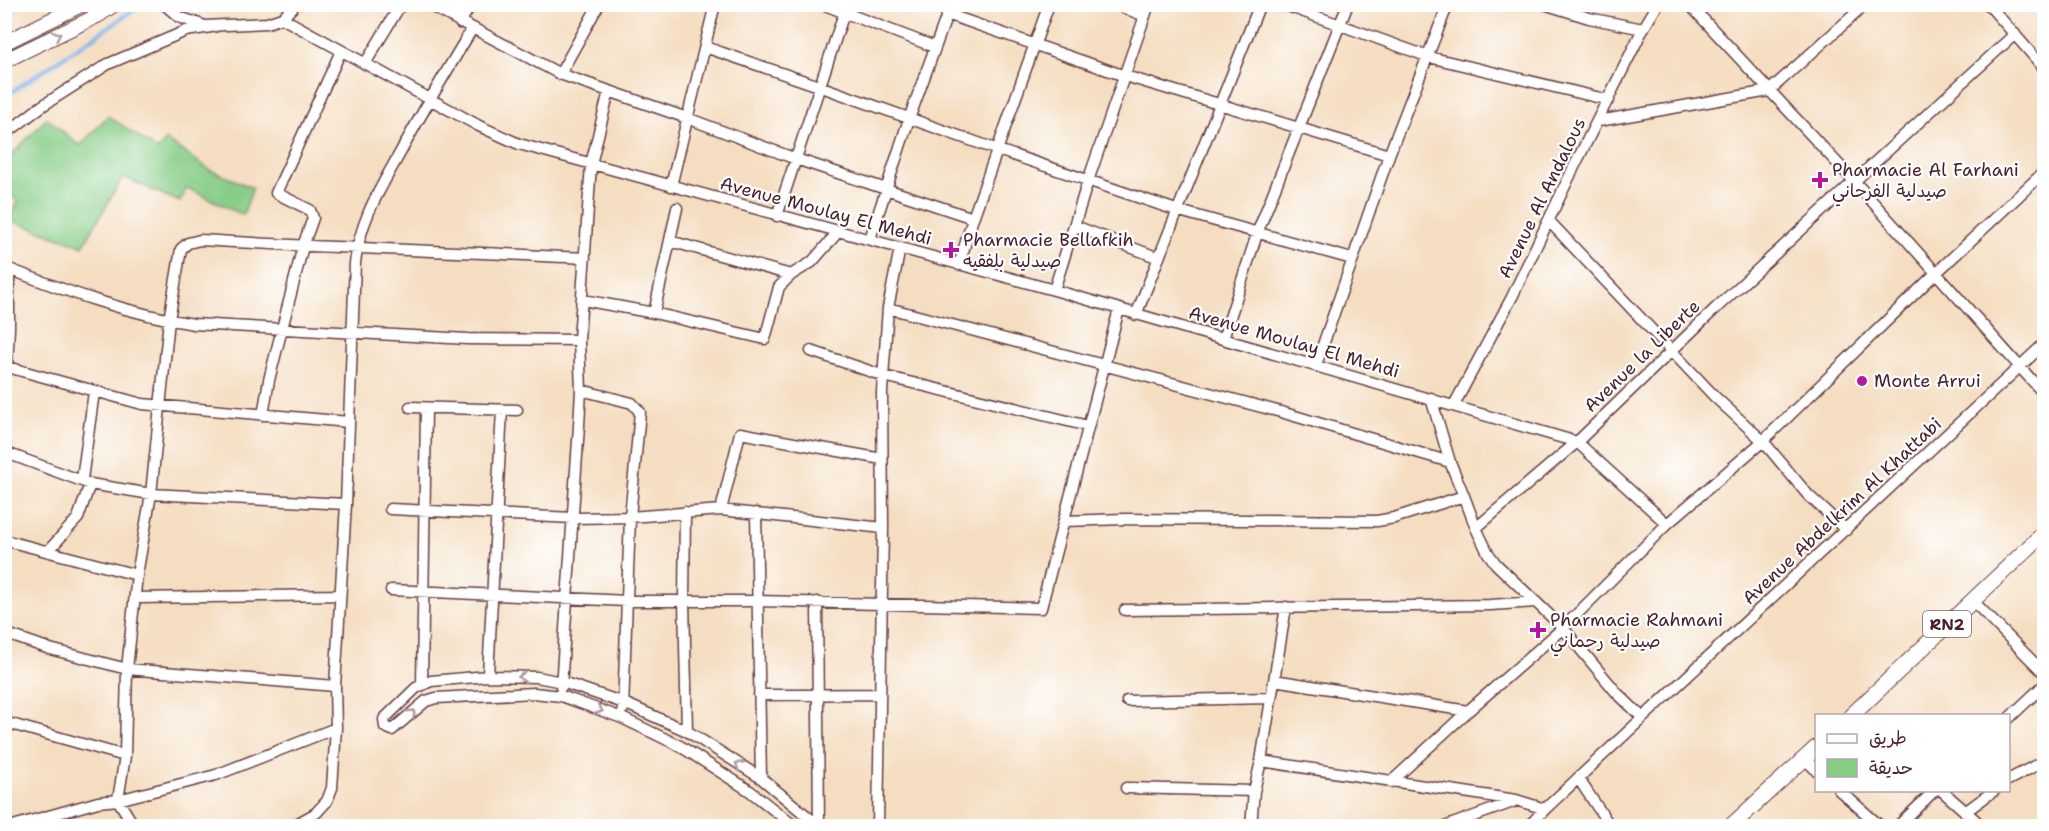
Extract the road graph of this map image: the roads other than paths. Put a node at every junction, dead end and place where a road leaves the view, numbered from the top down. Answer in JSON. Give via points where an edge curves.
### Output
{"nodes":[{"id":1,"x":83,"y":4,"type":"edge"},
{"id":2,"x":115,"y":4,"type":"edge"},
{"id":3,"x":164,"y":4,"type":"edge"},
{"id":4,"x":296,"y":4,"type":"edge"},
{"id":5,"x":401,"y":4,"type":"edge"},
{"id":6,"x":427,"y":4,"type":"edge"},
{"id":7,"x":471,"y":4,"type":"edge"},
{"id":8,"x":599,"y":4,"type":"edge"},
{"id":9,"x":715,"y":4,"type":"edge"},
{"id":10,"x":822,"y":4,"type":"edge"},
{"id":11,"x":1049,"y":4,"type":"edge"},
{"id":12,"x":1113,"y":4,"type":"edge"},
{"id":13,"x":1149,"y":4,"type":"edge"},
{"id":14,"x":1260,"y":4,"type":"edge"},
{"id":15,"x":1282,"y":4,"type":"edge"},
{"id":16,"x":1348,"y":4,"type":"edge"},
{"id":17,"x":1448,"y":4,"type":"edge"},
{"id":18,"x":1544,"y":4,"type":"edge"},
{"id":19,"x":1658,"y":4,"type":"edge"},
{"id":20,"x":1689,"y":4,"type":"edge"},
{"id":21,"x":1866,"y":4,"type":"edge"},
{"id":22,"x":1988,"y":4,"type":"edge"},
{"id":23,"x":1562,"y":7,"type":"edge"},
{"id":24,"x":846,"y":9,"type":"edge"},
{"id":25,"x":949,"y":9,"type":"edge"},
{"id":26,"x":1145,"y":16,"type":"junction"},
{"id":27,"x":282,"y":18,"type":"junction"},
{"id":28,"x":460,"y":23,"type":"junction"},
{"id":29,"x":1339,"y":25,"type":"junction"},
{"id":30,"x":217,"y":26,"type":"junction"},
{"id":31,"x":472,"y":29,"type":"junction"},
{"id":32,"x":1643,"y":29,"type":"junction"},
{"id":33,"x":2015,"y":34,"type":"junction"},
{"id":34,"x":4,"y":43,"type":"edge"},
{"id":35,"x":1036,"y":45,"type":"junction"},
{"id":36,"x":705,"y":47,"type":"junction"},
{"id":37,"x":935,"y":47,"type":"junction"},
{"id":38,"x":341,"y":51,"type":"junction"},
{"id":39,"x":1429,"y":57,"type":"junction"},
{"id":40,"x":4,"y":61,"type":"edge"},
{"id":41,"x":365,"y":64,"type":"junction"},
{"id":42,"x":2044,"y":68,"type":"edge"},
{"id":43,"x":560,"y":74,"type":"junction"},
{"id":44,"x":1125,"y":76,"type":"junction"},
{"id":45,"x":819,"y":86,"type":"junction"},
{"id":46,"x":609,"y":91,"type":"junction"},
{"id":47,"x":1769,"y":91,"type":"junction"},
{"id":48,"x":429,"y":99,"type":"junction"},
{"id":49,"x":1609,"y":100,"type":"junction"},
{"id":50,"x":1221,"y":104,"type":"junction"},
{"id":51,"x":687,"y":118,"type":"junction"},
{"id":52,"x":909,"y":119,"type":"junction"},
{"id":53,"x":1599,"y":121,"type":"junction"},
{"id":54,"x":1299,"y":130,"type":"junction"},
{"id":55,"x":4,"y":135,"type":"edge"},
{"id":56,"x":998,"y":150,"type":"junction"},
{"id":57,"x":1389,"y":155,"type":"junction"},
{"id":58,"x":796,"y":159,"type":"junction"},
{"id":59,"x":591,"y":164,"type":"junction"},
{"id":60,"x":2044,"y":172,"type":"edge"},
{"id":61,"x":1088,"y":181,"type":"junction"},
{"id":62,"x":1854,"y":181,"type":"junction"},
{"id":63,"x":671,"y":186,"type":"junction"},
{"id":64,"x":886,"y":188,"type":"junction"},
{"id":65,"x":677,"y":208,"type":"dead end"},
{"id":66,"x":1176,"y":210,"type":"junction"},
{"id":67,"x":777,"y":216,"type":"junction"},
{"id":68,"x":973,"y":218,"type":"junction"},
{"id":69,"x":1549,"y":221,"type":"junction"},
{"id":70,"x":1075,"y":226,"type":"junction"},
{"id":71,"x":1258,"y":231,"type":"junction"},
{"id":72,"x":838,"y":232,"type":"junction"},
{"id":73,"x":870,"y":239,"type":"junction"},
{"id":74,"x":670,"y":241,"type":"junction"},
{"id":75,"x":303,"y":246,"type":"junction"},
{"id":76,"x":900,"y":248,"type":"junction"},
{"id":77,"x":357,"y":249,"type":"junction"},
{"id":78,"x":585,"y":258,"type":"junction"},
{"id":79,"x":1159,"y":258,"type":"junction"},
{"id":80,"x":1352,"y":259,"type":"junction"},
{"id":81,"x":959,"y":265,"type":"junction"},
{"id":82,"x":7,"y":268,"type":"edge"},
{"id":83,"x":1936,"y":273,"type":"junction"},
{"id":84,"x":791,"y":275,"type":"junction"},
{"id":85,"x":1054,"y":290,"type":"junction"},
{"id":86,"x":583,"y":300,"type":"junction"},
{"id":87,"x":888,"y":308,"type":"junction"},
{"id":88,"x":1119,"y":309,"type":"junction"},
{"id":89,"x":654,"y":313,"type":"junction"},
{"id":90,"x":1136,"y":315,"type":"junction"},
{"id":91,"x":169,"y":320,"type":"junction"},
{"id":92,"x":283,"y":327,"type":"junction"},
{"id":93,"x":353,"y":334,"type":"junction"},
{"id":94,"x":1223,"y":339,"type":"junction"},
{"id":95,"x":579,"y":340,"type":"junction"},
{"id":96,"x":2044,"y":344,"type":"edge"},
{"id":97,"x":1672,"y":349,"type":"junction"},
{"id":98,"x":811,"y":351,"type":"dead end"},
{"id":99,"x":1103,"y":365,"type":"junction"},
{"id":100,"x":1316,"y":365,"type":"junction"},
{"id":101,"x":6,"y":366,"type":"edge"},
{"id":102,"x":2021,"y":368,"type":"junction"},
{"id":103,"x":884,"y":376,"type":"junction"},
{"id":104,"x":581,"y":390,"type":"junction"},
{"id":105,"x":94,"y":392,"type":"junction"},
{"id":106,"x":2044,"y":394,"type":"edge"},
{"id":107,"x":1431,"y":398,"type":"junction"},
{"id":108,"x":1454,"y":405,"type":"junction"},
{"id":109,"x":159,"y":406,"type":"junction"},
{"id":110,"x":410,"y":407,"type":"dead end"},
{"id":111,"x":426,"y":408,"type":"junction"},
{"id":112,"x":502,"y":410,"type":"junction"},
{"id":113,"x":517,"y":410,"type":"dead end"},
{"id":114,"x":263,"y":415,"type":"junction"},
{"id":115,"x":349,"y":422,"type":"junction"},
{"id":116,"x":1088,"y":426,"type":"junction"},
{"id":117,"x":1763,"y":441,"type":"junction"},
{"id":118,"x":1577,"y":442,"type":"junction"},
{"id":119,"x":4,"y":452,"type":"edge"},
{"id":120,"x":882,"y":459,"type":"junction"},
{"id":121,"x":1450,"y":462,"type":"junction"},
{"id":122,"x":86,"y":481,"type":"junction"},
{"id":123,"x":151,"y":495,"type":"junction"},
{"id":124,"x":1464,"y":496,"type":"junction"},
{"id":125,"x":346,"y":504,"type":"junction"},
{"id":126,"x":390,"y":509,"type":"dead end"},
{"id":127,"x":721,"y":510,"type":"junction"},
{"id":128,"x":423,"y":512,"type":"junction"},
{"id":129,"x":685,"y":512,"type":"junction"},
{"id":130,"x":756,"y":513,"type":"junction"},
{"id":131,"x":496,"y":514,"type":"junction"},
{"id":132,"x":630,"y":517,"type":"junction"},
{"id":133,"x":573,"y":518,"type":"junction"},
{"id":134,"x":1064,"y":521,"type":"junction"},
{"id":135,"x":1667,"y":524,"type":"junction"},
{"id":136,"x":884,"y":528,"type":"junction"},
{"id":137,"x":1476,"y":528,"type":"junction"},
{"id":138,"x":1846,"y":530,"type":"junction"},
{"id":139,"x":2044,"y":533,"type":"edge"},
{"id":140,"x":4,"y":540,"type":"edge"},
{"id":141,"x":48,"y":551,"type":"junction"},
{"id":142,"x":137,"y":575,"type":"junction"},
{"id":143,"x":390,"y":590,"type":"dead end"},
{"id":144,"x":423,"y":592,"type":"junction"},
{"id":145,"x":340,"y":595,"type":"junction"},
{"id":146,"x":494,"y":596,"type":"junction"},
{"id":147,"x":135,"y":598,"type":"junction"},
{"id":148,"x":566,"y":598,"type":"junction"},
{"id":149,"x":1972,"y":600,"type":"junction"},
{"id":150,"x":684,"y":601,"type":"junction"},
{"id":151,"x":757,"y":601,"type":"junction"},
{"id":152,"x":627,"y":602,"type":"junction"},
{"id":153,"x":1536,"y":602,"type":"junction"},
{"id":154,"x":817,"y":603,"type":"junction"},
{"id":155,"x":882,"y":605,"type":"junction"},
{"id":156,"x":1286,"y":607,"type":"junction"},
{"id":157,"x":1125,"y":610,"type":"dead end"},
{"id":158,"x":1563,"y":628,"type":"junction"},
{"id":159,"x":4,"y":633,"type":"edge"},
{"id":160,"x":127,"y":669,"type":"junction"},
{"id":161,"x":2044,"y":673,"type":"edge"},
{"id":162,"x":488,"y":676,"type":"junction"},
{"id":163,"x":1274,"y":680,"type":"junction"},
{"id":164,"x":562,"y":682,"type":"junction"},
{"id":165,"x":422,"y":684,"type":"junction"},
{"id":166,"x":2044,"y":685,"type":"edge"},
{"id":167,"x":335,"y":686,"type":"junction"},
{"id":168,"x":880,"y":694,"type":"junction"},
{"id":169,"x":759,"y":695,"type":"junction"},
{"id":170,"x":818,"y":695,"type":"junction"},
{"id":171,"x":561,"y":696,"type":"junction"},
{"id":172,"x":1270,"y":698,"type":"junction"},
{"id":173,"x":1127,"y":700,"type":"dead end"},
{"id":174,"x":624,"y":703,"type":"junction"},
{"id":175,"x":1468,"y":711,"type":"junction"},
{"id":176,"x":1853,"y":714,"type":"edge"},
{"id":177,"x":1642,"y":717,"type":"junction"},
{"id":178,"x":2010,"y":717,"type":"edge"},
{"id":179,"x":622,"y":718,"type":"junction"},
{"id":180,"x":4,"y":722,"type":"edge"},
{"id":181,"x":336,"y":728,"type":"junction"},
{"id":182,"x":687,"y":731,"type":"junction"},
{"id":183,"x":125,"y":756,"type":"junction"},
{"id":184,"x":1813,"y":759,"type":"edge"},
{"id":185,"x":1261,"y":761,"type":"junction"},
{"id":186,"x":2044,"y":761,"type":"edge"},
{"id":187,"x":761,"y":778,"type":"junction"},
{"id":188,"x":1578,"y":778,"type":"junction"},
{"id":189,"x":2010,"y":779,"type":"edge"},
{"id":190,"x":1391,"y":782,"type":"junction"},
{"id":191,"x":1126,"y":789,"type":"dead end"},
{"id":192,"x":1254,"y":791,"type":"junction"},
{"id":193,"x":1841,"y":792,"type":"edge"},
{"id":194,"x":1933,"y":792,"type":"edge"},
{"id":195,"x":1943,"y":792,"type":"edge"},
{"id":196,"x":1992,"y":792,"type":"edge"},
{"id":197,"x":118,"y":800,"type":"junction"},
{"id":198,"x":1516,"y":800,"type":"junction"},
{"id":199,"x":1545,"y":809,"type":"junction"},
{"id":200,"x":1965,"y":812,"type":"junction"},
{"id":201,"x":13,"y":826,"type":"edge"},
{"id":202,"x":134,"y":826,"type":"edge"},
{"id":203,"x":293,"y":826,"type":"edge"},
{"id":204,"x":794,"y":826,"type":"edge"},
{"id":205,"x":819,"y":826,"type":"edge"},
{"id":206,"x":878,"y":826,"type":"edge"},
{"id":207,"x":1251,"y":826,"type":"edge"},
{"id":208,"x":1447,"y":826,"type":"edge"},
{"id":209,"x":1533,"y":826,"type":"edge"},
{"id":210,"x":1610,"y":826,"type":"edge"},
{"id":211,"x":1731,"y":826,"type":"edge"},
{"id":212,"x":1880,"y":826,"type":"edge"},
{"id":213,"x":1898,"y":826,"type":"edge"},
{"id":214,"x":1982,"y":826,"type":"edge"}],
"edges":[{"from":1,"to":34,"type":"street"},
{"from":40,"to":2,"type":"street","one_way":true},
{"from":3,"to":30,"type":"street","via":[[179,17]]},
{"from":4,"to":27,"type":"street"},
{"from":5,"to":41,"type":"street"},
{"from":6,"to":28,"type":"street"},
{"from":7,"to":28,"type":"street"},
{"from":8,"to":43,"type":"street"},
{"from":9,"to":36,"type":"street"},
{"from":10,"to":24,"type":"street"},
{"from":11,"to":35,"type":"street"},
{"from":12,"to":26,"type":"street"},
{"from":13,"to":26,"type":"street"},
{"from":14,"to":50,"type":"street"},
{"from":15,"to":29,"type":"street"},
{"from":16,"to":29,"type":"street"},
{"from":17,"to":39,"type":"street"},
{"from":18,"to":23,"type":"street"},
{"from":19,"to":32,"type":"street","name":"Avenue Al Andalous"},
{"from":20,"to":47,"type":"street"},
{"from":21,"to":47,"type":"street"},
{"from":22,"to":33,"type":"street"},
{"from":23,"to":32,"type":"street","via":[[1589,18]]},
{"from":24,"to":37,"type":"street"},
{"from":24,"to":45,"type":"street"},
{"from":25,"to":35,"type":"street"},
{"from":25,"to":37,"type":"street"},
{"from":26,"to":44,"type":"street"},
{"from":27,"to":30,"type":"street","via":[[255,25]]},
{"from":27,"to":38,"type":"street","name":"Avenue Moulay El Mehdi"},
{"from":28,"to":31,"type":"street"},
{"from":29,"to":39,"type":"street"},
{"from":29,"to":54,"type":"street"},
{"from":30,"to":55,"type":"street","via":[[186,31],[108,64]]},
{"from":31,"to":43,"type":"street"},
{"from":31,"to":48,"type":"street"},
{"from":32,"to":49,"type":"street","name":"Avenue Al Andalous"},
{"from":33,"to":42,"type":"street"},
{"from":33,"to":62,"type":"street","name":"Avenue la Liberte"},
{"from":35,"to":44,"type":"street"},
{"from":35,"to":56,"type":"street"},
{"from":36,"to":45,"type":"street"},
{"from":36,"to":51,"type":"street"},
{"from":37,"to":52,"type":"street"},
{"from":38,"to":41,"type":"street","name":"Avenue Moulay El Mehdi"},
{"from":38,"to":75,"type":"street","via":[[276,193],[312,214]]},
{"from":39,"to":49,"type":"street"},
{"from":39,"to":57,"type":"street"},
{"from":41,"to":48,"type":"street","name":"Avenue Moulay El Mehdi"},
{"from":43,"to":46,"type":"street"},
{"from":44,"to":50,"type":"street"},
{"from":44,"to":61,"type":"street"},
{"from":45,"to":52,"type":"street"},
{"from":45,"to":58,"type":"street"},
{"from":46,"to":51,"type":"street"},
{"from":46,"to":59,"type":"street"},
{"from":47,"to":53,"type":"street"},
{"from":47,"to":62,"type":"street"},
{"from":48,"to":59,"type":"street","name":"Avenue Moulay El Mehdi","via":[[519,144]]},
{"from":48,"to":77,"type":"street","via":[[370,209]]},
{"from":49,"to":53,"type":"street","name":"Avenue Al Andalous"},
{"from":50,"to":54,"type":"street"},
{"from":50,"to":66,"type":"street"},
{"from":51,"to":58,"type":"street"},
{"from":51,"to":63,"type":"street"},
{"from":52,"to":56,"type":"street"},
{"from":52,"to":64,"type":"street"},
{"from":53,"to":69,"type":"street","name":"Avenue Al Andalous"},
{"from":54,"to":57,"type":"street"},
{"from":54,"to":71,"type":"street"},
{"from":56,"to":61,"type":"street"},
{"from":56,"to":68,"type":"street"},
{"from":57,"to":80,"type":"street"},
{"from":58,"to":64,"type":"street"},
{"from":58,"to":67,"type":"street"},
{"from":59,"to":63,"type":"street","name":"Avenue Moulay El Mehdi"},
{"from":59,"to":78,"type":"street"},
{"from":60,"to":83,"type":"street"},
{"from":61,"to":66,"type":"street"},
{"from":61,"to":70,"type":"street"},
{"from":62,"to":83,"type":"street"},
{"from":62,"to":97,"type":"street","name":"Avenue la Liberte"},
{"from":63,"to":67,"type":"street","name":"Avenue Moulay El Mehdi"},
{"from":64,"to":68,"type":"street"},
{"from":64,"to":73,"type":"street"},
{"from":65,"to":74,"type":"street"},
{"from":66,"to":71,"type":"street"},
{"from":66,"to":79,"type":"street"},
{"from":67,"to":72,"type":"street","name":"Avenue Moulay El Mehdi"},
{"from":68,"to":81,"type":"street"},
{"from":69,"to":97,"type":"street"},
{"from":69,"to":108,"type":"street","name":"Avenue Al Andalous"},
{"from":70,"to":79,"type":"street"},
{"from":70,"to":85,"type":"street"},
{"from":71,"to":80,"type":"street"},
{"from":71,"to":94,"type":"street"},
{"from":72,"to":73,"type":"street","name":"Avenue Moulay El Mehdi"},
{"from":72,"to":84,"type":"street","via":[[812,262]]},
{"from":73,"to":76,"type":"street","name":"Avenue Moulay El Mehdi"},
{"from":74,"to":84,"type":"street"},
{"from":74,"to":89,"type":"street"},
{"from":75,"to":77,"type":"street"},
{"from":75,"to":91,"type":"street","via":[[200,240],[188,243],[179,254]]},
{"from":75,"to":92,"type":"street"},
{"from":76,"to":81,"type":"street","name":"Avenue Moulay El Mehdi"},
{"from":76,"to":87,"type":"street"},
{"from":77,"to":78,"type":"street"},
{"from":77,"to":93,"type":"street"},
{"from":78,"to":86,"type":"street"},
{"from":79,"to":90,"type":"street"},
{"from":80,"to":100,"type":"street"},
{"from":81,"to":85,"type":"street","name":"Avenue Moulay El Mehdi"},
{"from":82,"to":91,"type":"street","via":[[103,302]]},
{"from":82,"to":101,"type":"street"},
{"from":83,"to":102,"type":"street"},
{"from":83,"to":117,"type":"street"},
{"from":84,"to":89,"type":"street","via":[[779,288],[765,339]]},
{"from":85,"to":88,"type":"street","name":"Avenue Moulay El Mehdi"},
{"from":86,"to":89,"type":"street"},
{"from":86,"to":95,"type":"street"},
{"from":87,"to":99,"type":"street"},
{"from":87,"to":103,"type":"street"},
{"from":88,"to":90,"type":"street","name":"Avenue Moulay El Mehdi"},
{"from":88,"to":99,"type":"street"},
{"from":90,"to":94,"type":"street","name":"Avenue Moulay El Mehdi"},
{"from":91,"to":92,"type":"street"},
{"from":91,"to":109,"type":"street"},
{"from":92,"to":93,"type":"street"},
{"from":92,"to":114,"type":"street"},
{"from":93,"to":95,"type":"street"},
{"from":93,"to":115,"type":"street"},
{"from":94,"to":100,"type":"street","name":"Avenue Moulay El Mehdi"},
{"from":95,"to":104,"type":"street"},
{"from":96,"to":102,"type":"street","name":"Avenue Abdelkrim Al Khattabi"},
{"from":97,"to":117,"type":"street","via":[[1715,397]]},
{"from":97,"to":118,"type":"street","name":"Avenue la Liberte"},
{"from":98,"to":103,"type":"street"},
{"from":99,"to":116,"type":"street"},
{"from":99,"to":121,"type":"street"},
{"from":100,"to":107,"type":"street","name":"Avenue Moulay El Mehdi"},
{"from":101,"to":105,"type":"street"},
{"from":102,"to":106,"type":"street"},
{"from":102,"to":138,"type":"street","name":"Avenue Abdelkrim Al Khattabi"},
{"from":103,"to":116,"type":"street"},
{"from":103,"to":120,"type":"street"},
{"from":104,"to":132,"type":"street","via":[[632,403],[640,412]]},
{"from":104,"to":133,"type":"street"},
{"from":105,"to":109,"type":"street"},
{"from":105,"to":122,"type":"street"},
{"from":107,"to":108,"type":"street","name":"Avenue Moulay El Mehdi"},
{"from":107,"to":121,"type":"street"},
{"from":108,"to":118,"type":"street","name":"Avenue Moulay El Mehdi"},
{"from":109,"to":114,"type":"street"},
{"from":109,"to":123,"type":"street"},
{"from":110,"to":111,"type":"street"},
{"from":111,"to":112,"type":"street"},
{"from":111,"to":128,"type":"street"},
{"from":112,"to":113,"type":"street"},
{"from":112,"to":131,"type":"street"},
{"from":114,"to":115,"type":"street"},
{"from":115,"to":125,"type":"street"},
{"from":116,"to":134,"type":"street"},
{"from":117,"to":135,"type":"street"},
{"from":117,"to":138,"type":"street","via":[[1808,495]]},
{"from":118,"to":135,"type":"street","name":"Avenue Moulay El Mehdi"},
{"from":118,"to":137,"type":"street","name":"Avenue la Liberte"},
{"from":119,"to":122,"type":"street"},
{"from":120,"to":127,"type":"street","via":[[740,433]]},
{"from":120,"to":136,"type":"street"},
{"from":121,"to":124,"type":"street"},
{"from":122,"to":123,"type":"street"},
{"from":122,"to":141,"type":"street","via":[[78,518]]},
{"from":123,"to":125,"type":"street"},
{"from":123,"to":142,"type":"street"},
{"from":124,"to":134,"type":"street","via":[[1377,521]]},
{"from":124,"to":137,"type":"street"},
{"from":125,"to":145,"type":"street"},
{"from":126,"to":128,"type":"street"},
{"from":127,"to":129,"type":"street"},
{"from":127,"to":130,"type":"street"},
{"from":128,"to":131,"type":"street"},
{"from":128,"to":144,"type":"street"},
{"from":129,"to":132,"type":"street"},
{"from":129,"to":150,"type":"street"},
{"from":130,"to":136,"type":"street"},
{"from":130,"to":151,"type":"street"},
{"from":131,"to":133,"type":"street"},
{"from":131,"to":146,"type":"street"},
{"from":132,"to":133,"type":"street"},
{"from":132,"to":152,"type":"street"},
{"from":133,"to":148,"type":"street"},
{"from":134,"to":155,"type":"street","via":[[1041,608]]},
{"from":135,"to":158,"type":"street"},
{"from":136,"to":155,"type":"street"},
{"from":137,"to":153,"type":"street","via":[[1496,564]]},
{"from":138,"to":177,"type":"street","name":"Avenue Abdelkrim Al Khattabi"},
{"from":139,"to":149,"type":"main road","number":"RN2"},
{"from":140,"to":141,"type":"street"},
{"from":141,"to":142,"type":"street"},
{"from":142,"to":147,"type":"street"},
{"from":143,"to":144,"type":"street"},
{"from":144,"to":146,"type":"street"},
{"from":144,"to":165,"type":"street"},
{"from":145,"to":147,"type":"street"},
{"from":145,"to":167,"type":"street"},
{"from":146,"to":148,"type":"street"},
{"from":146,"to":162,"type":"street"},
{"from":147,"to":160,"type":"street"},
{"from":148,"to":152,"type":"street"},
{"from":148,"to":164,"type":"street"},
{"from":149,"to":161,"type":"street"},
{"from":149,"to":176,"type":"main road","number":"RN2"},
{"from":150,"to":151,"type":"street"},
{"from":150,"to":152,"type":"street"},
{"from":150,"to":182,"type":"street"},
{"from":151,"to":154,"type":"street"},
{"from":151,"to":169,"type":"street"},
{"from":152,"to":174,"type":"street"},
{"from":153,"to":156,"type":"street"},
{"from":153,"to":158,"type":"street"},
{"from":154,"to":155,"type":"street"},
{"from":154,"to":170,"type":"street"},
{"from":155,"to":168,"type":"street"},
{"from":156,"to":157,"type":"street"},
{"from":156,"to":163,"type":"street"},
{"from":158,"to":175,"type":"street"},
{"from":158,"to":177,"type":"street"},
{"from":159,"to":160,"type":"street"},
{"from":160,"to":167,"type":"street"},
{"from":160,"to":183,"type":"street"},
{"from":164,"to":162,"type":"street","one_way":true},
{"from":162,"to":165,"type":"street"},
{"from":163,"to":172,"type":"street"},
{"from":163,"to":175,"type":"street"},
{"from":164,"to":171,"type":"street"},
{"from":164,"to":174,"type":"street"},
{"from":165,"to":171,"type":"street","one_way":true,"via":[[387,715],[384,723],[388,729],[396,728],[430,699],[534,693]]},
{"from":166,"to":178,"type":"street"},
{"from":167,"to":181,"type":"street"},
{"from":168,"to":170,"type":"street"},
{"from":168,"to":206,"type":"street"},
{"from":169,"to":170,"type":"street"},
{"from":169,"to":187,"type":"street"},
{"from":170,"to":205,"type":"street"},
{"from":171,"to":179,"type":"street","one_way":true},
{"from":172,"to":173,"type":"street"},
{"from":172,"to":185,"type":"street"},
{"from":174,"to":179,"type":"street"},
{"from":174,"to":182,"type":"street"},
{"from":175,"to":190,"type":"street"},
{"from":177,"to":188,"type":"street","name":"Avenue Abdelkrim Al Khattabi"},
{"from":179,"to":204,"type":"street","via":[[690,753],[750,791]]},
{"from":180,"to":183,"type":"street"},
{"from":181,"to":197,"type":"street","via":[[216,775]]},
{"from":181,"to":203,"type":"street","via":[[332,789],[327,801],[316,813]]},
{"from":187,"to":182,"type":"street","one_way":true},
{"from":183,"to":197,"type":"street"},
{"from":184,"to":211,"type":"main road"},
{"from":185,"to":190,"type":"street"},
{"from":185,"to":192,"type":"street"},
{"from":186,"to":189,"type":"street"},
{"from":187,"to":205,"type":"street"},
{"from":188,"to":199,"type":"street","name":"Avenue Abdelkrim Al Khattabi"},
{"from":188,"to":210,"type":"street"},
{"from":190,"to":198,"type":"street"},
{"from":191,"to":192,"type":"street"},
{"from":192,"to":207,"type":"street"},
{"from":193,"to":212,"type":"street"},
{"from":194,"to":213,"type":"street"},
{"from":195,"to":200,"type":"street"},
{"from":196,"to":200,"type":"street"},
{"from":197,"to":201,"type":"street"},
{"from":197,"to":202,"type":"street"},
{"from":198,"to":199,"type":"street"},
{"from":198,"to":208,"type":"street"},
{"from":199,"to":209,"type":"street","name":"Avenue Abdelkrim Al Khattabi"},
{"from":200,"to":214,"type":"street"}]}
